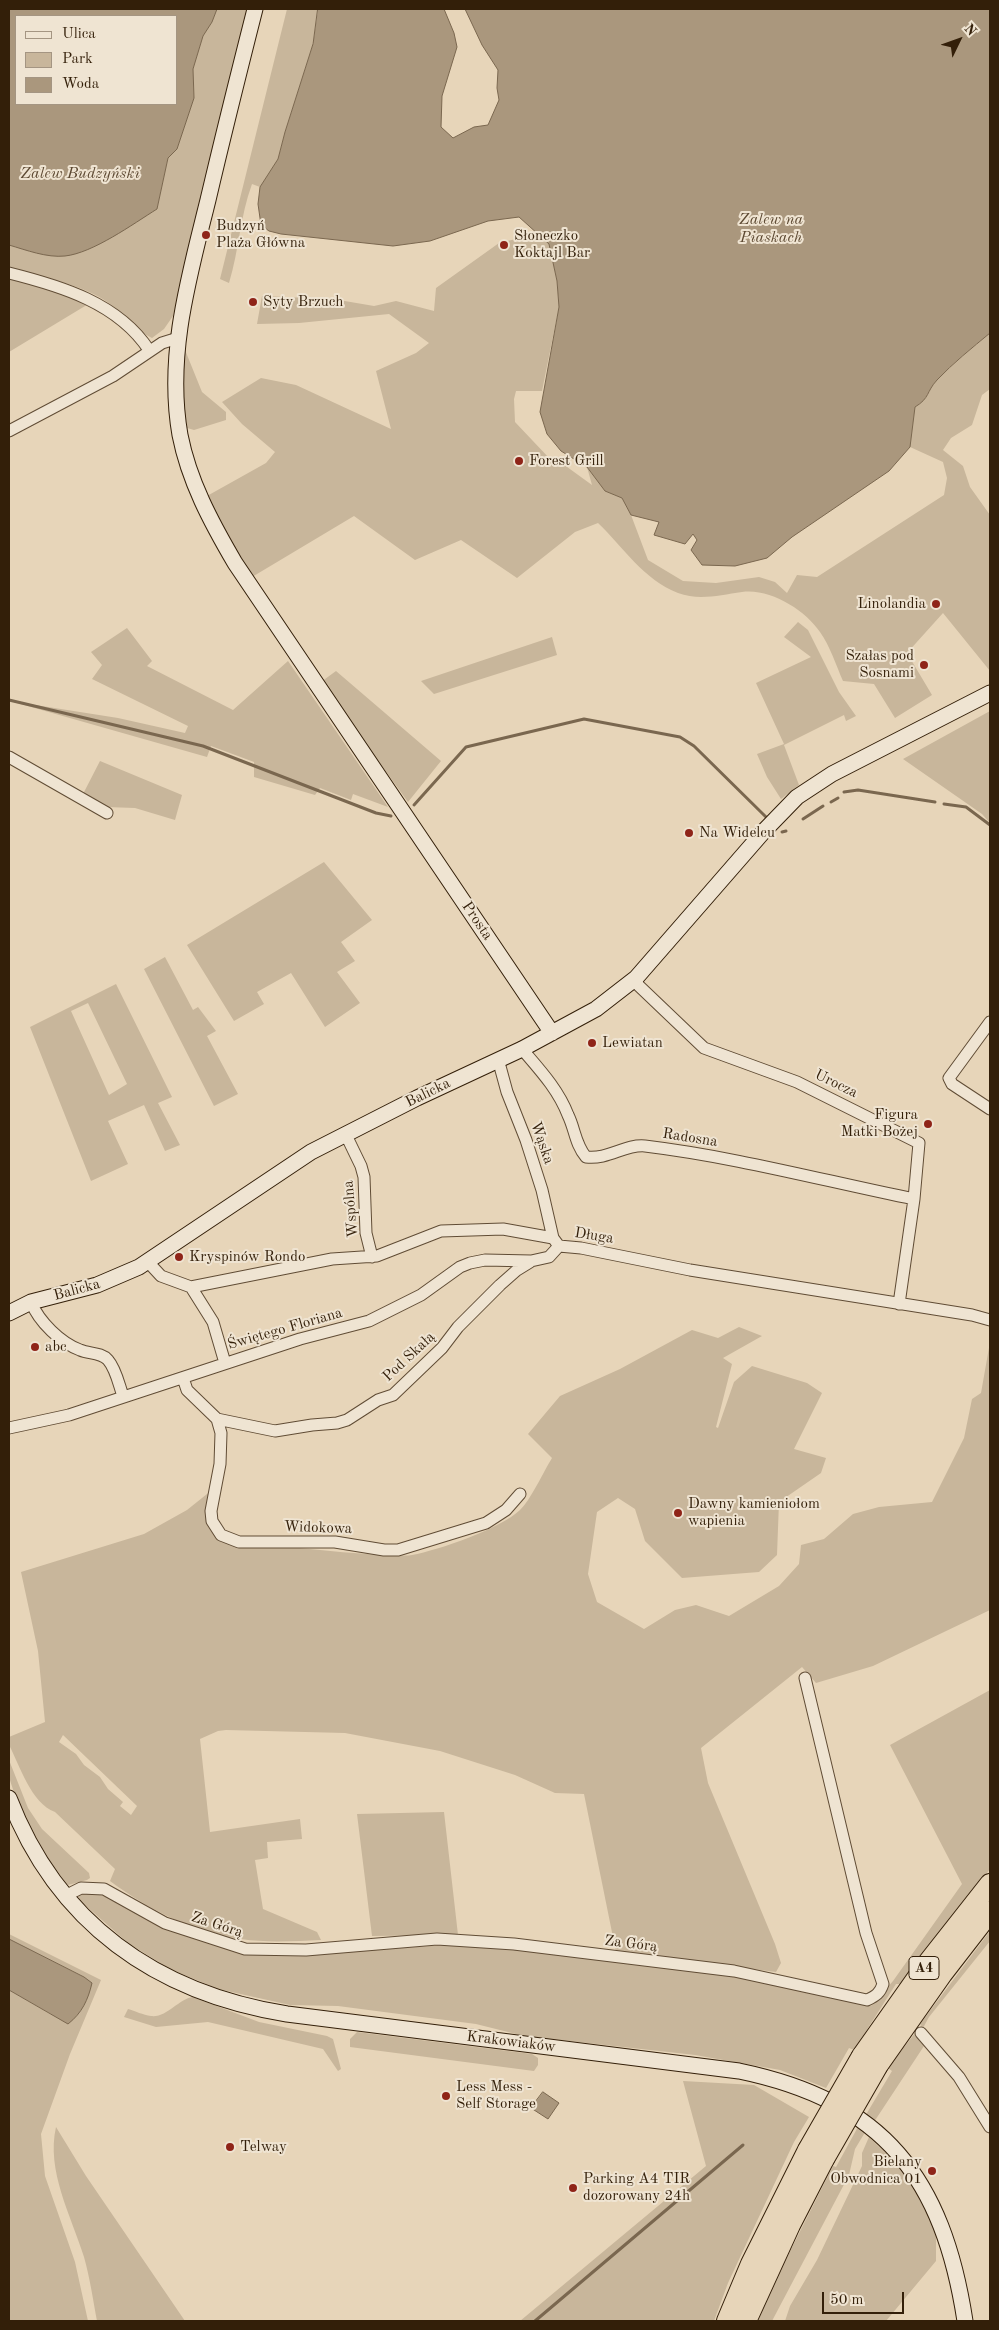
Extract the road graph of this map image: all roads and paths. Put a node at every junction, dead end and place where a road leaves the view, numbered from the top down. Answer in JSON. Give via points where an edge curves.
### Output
{"nodes":[{"id":1,"x":255,"y":9,"type":"edge"},
{"id":2,"x":9,"y":273,"type":"edge"},
{"id":3,"x":178,"y":338,"type":"junction"},
{"id":4,"x":149,"y":350,"type":"junction"},
{"id":5,"x":9,"y":431,"type":"edge"},
{"id":6,"x":990,"y":693,"type":"edge"},
{"id":7,"x":9,"y":757,"type":"edge"},
{"id":8,"x":108,"y":813,"type":"dead end"},
{"id":9,"x":636,"y":978,"type":"junction"},
{"id":10,"x":990,"y":1022,"type":"edge"},
{"id":11,"x":552,"y":1033,"type":"junction"},
{"id":12,"x":522,"y":1049,"type":"junction"},
{"id":13,"x":498,"y":1059,"type":"junction"},
{"id":14,"x":990,"y":1109,"type":"edge"},
{"id":15,"x":345,"y":1134,"type":"junction"},
{"id":16,"x":914,"y":1199,"type":"junction"},
{"id":17,"x":556,"y":1242,"type":"junction"},
{"id":18,"x":372,"y":1257,"type":"junction"},
{"id":19,"x":532,"y":1261,"type":"junction"},
{"id":20,"x":148,"y":1262,"type":"junction"},
{"id":21,"x":191,"y":1287,"type":"junction"},
{"id":22,"x":31,"y":1302,"type":"junction"},
{"id":23,"x":9,"y":1304,"type":"edge"},
{"id":24,"x":899,"y":1304,"type":"junction"},
{"id":25,"x":9,"y":1312,"type":"edge"},
{"id":26,"x":990,"y":1320,"type":"edge"},
{"id":27,"x":225,"y":1363,"type":"junction"},
{"id":28,"x":183,"y":1378,"type":"junction"},
{"id":29,"x":123,"y":1396,"type":"junction"},
{"id":30,"x":217,"y":1419,"type":"junction"},
{"id":31,"x":9,"y":1428,"type":"edge"},
{"id":32,"x":520,"y":1494,"type":"dead end"},
{"id":33,"x":805,"y":1678,"type":"dead end"},
{"id":34,"x":9,"y":1798,"type":"edge"},
{"id":35,"x":990,"y":1884,"type":"edge"},
{"id":36,"x":65,"y":1896,"type":"junction"},
{"id":37,"x":990,"y":1912,"type":"edge"},
{"id":38,"x":921,"y":2033,"type":"dead end"},
{"id":39,"x":870,"y":2061,"type":"junction"},
{"id":40,"x":990,"y":2127,"type":"edge"},
{"id":41,"x":816,"y":2154,"type":"junction"},
{"id":42,"x":727,"y":2321,"type":"edge"},
{"id":43,"x":746,"y":2321,"type":"edge"},
{"id":44,"x":965,"y":2321,"type":"edge"}],
"edges":[{"from":1,"to":3,"type":"main road","name":"Prosta","via":[[188,284]]},
{"from":2,"to":4,"type":"street","via":[[101,304],[130,326]]},
{"from":3,"to":4,"type":"street"},
{"from":3,"to":11,"type":"main road","name":"Prosta","via":[[175,395],[180,436],[209,519],[240,570]]},
{"from":4,"to":5,"type":"street","via":[[113,376]]},
{"from":6,"to":9,"type":"main road","name":"Balicka","via":[[832,774],[797,798]]},
{"from":7,"to":8,"type":"street"},
{"from":9,"to":11,"type":"main road","name":"Balicka","via":[[596,1009]]},
{"from":9,"to":16,"type":"street","name":"Urocza","via":[[638,985],[704,1048],[797,1082],[919,1142]]},
{"from":10,"to":14,"type":"street","via":[[950,1078],[952,1084]]},
{"from":11,"to":12,"type":"main road","name":"Balicka"},
{"from":12,"to":13,"type":"main road","name":"Balicka"},
{"from":12,"to":16,"type":"street","name":"Radosna","via":[[549,1081],[586,1157],[598,1159],[639,1146],[658,1148],[774,1168]]},
{"from":13,"to":15,"type":"main road","name":"Balicka"},
{"from":13,"to":17,"type":"street","name":"Wąska"},
{"from":15,"to":18,"type":"street","name":"Wspólna","via":[[364,1177],[366,1233]]},
{"from":15,"to":20,"type":"main road","name":"Balicka","via":[[279,1171]]},
{"from":16,"to":24,"type":"street","name":"Urocza"},
{"from":17,"to":18,"type":"street","name":"Długa","via":[[503,1229],[457,1229],[441,1231]]},
{"from":17,"to":19,"type":"street","name":"Świętego Floriana","via":[[549,1257]]},
{"from":17,"to":24,"type":"street","name":"Długa","via":[[690,1270]]},
{"from":18,"to":21,"type":"street","name":"Długa","via":[[332,1259]]},
{"from":19,"to":27,"type":"street","name":"Świętego Floriana","via":[[485,1260],[470,1263],[421,1295],[369,1321]]},
{"from":19,"to":30,"type":"street","name":"Pod Skałą","via":[[500,1285],[442,1348],[393,1394],[347,1420],[284,1431]]},
{"from":20,"to":21,"type":"street","via":[[161,1276]]},
{"from":20,"to":22,"type":"main road","name":"Balicka","via":[[117,1278]]},
{"from":21,"to":27,"type":"street","via":[[213,1322]]},
{"from":22,"to":23,"type":"main road","name":"Balicka"},
{"from":22,"to":25,"type":"main road","name":"Balicka"},
{"from":22,"to":29,"type":"street","via":[[34,1311],[66,1344],[100,1354],[108,1360]]},
{"from":24,"to":26,"type":"street","name":"Długa"},
{"from":27,"to":28,"type":"street","name":"Świętego Floriana"},
{"from":28,"to":29,"type":"street","name":"Świętego Floriana"},
{"from":28,"to":30,"type":"street","via":[[187,1390]]},
{"from":29,"to":31,"type":"street","name":"Świętego Floriana","via":[[69,1415]]},
{"from":30,"to":32,"type":"street","name":"Widokowa","via":[[222,1433],[221,1454],[212,1521],[221,1535],[239,1542],[335,1542],[398,1550],[486,1523],[506,1510]]},
{"from":33,"to":36,"type":"street","name":"Za Górą","via":[[866,1933],[883,1984],[881,1991],[867,2000],[734,1971],[514,1944],[437,1940],[306,1950],[245,1950],[165,1923],[104,1888],[81,1888]]},
{"from":34,"to":36,"type":"main road","name":"Krakowiaków","via":[[34,1852]]},
{"from":35,"to":39,"type":"highway","number":"A4","via":[[926,1964]]},
{"from":36,"to":44,"type":"main road","name":"Krakowiaków","via":[[114,1944],[154,1970],[200,1992],[246,2006],[287,2014],[731,2070],[783,2081],[811,2091],[854,2114],[892,2147],[913,2174],[946,2237],[956,2269]]},
{"from":37,"to":39,"type":"highway","number":"A4"},
{"from":38,"to":40,"type":"street","via":[[959,2078]]},
{"from":39,"to":41,"type":"highway","number":"A4","bridge":true},
{"from":41,"to":42,"type":"highway","number":"A4","via":[[752,2264]]},
{"from":41,"to":43,"type":"highway","number":"A4","via":[[790,2225]]}]}
